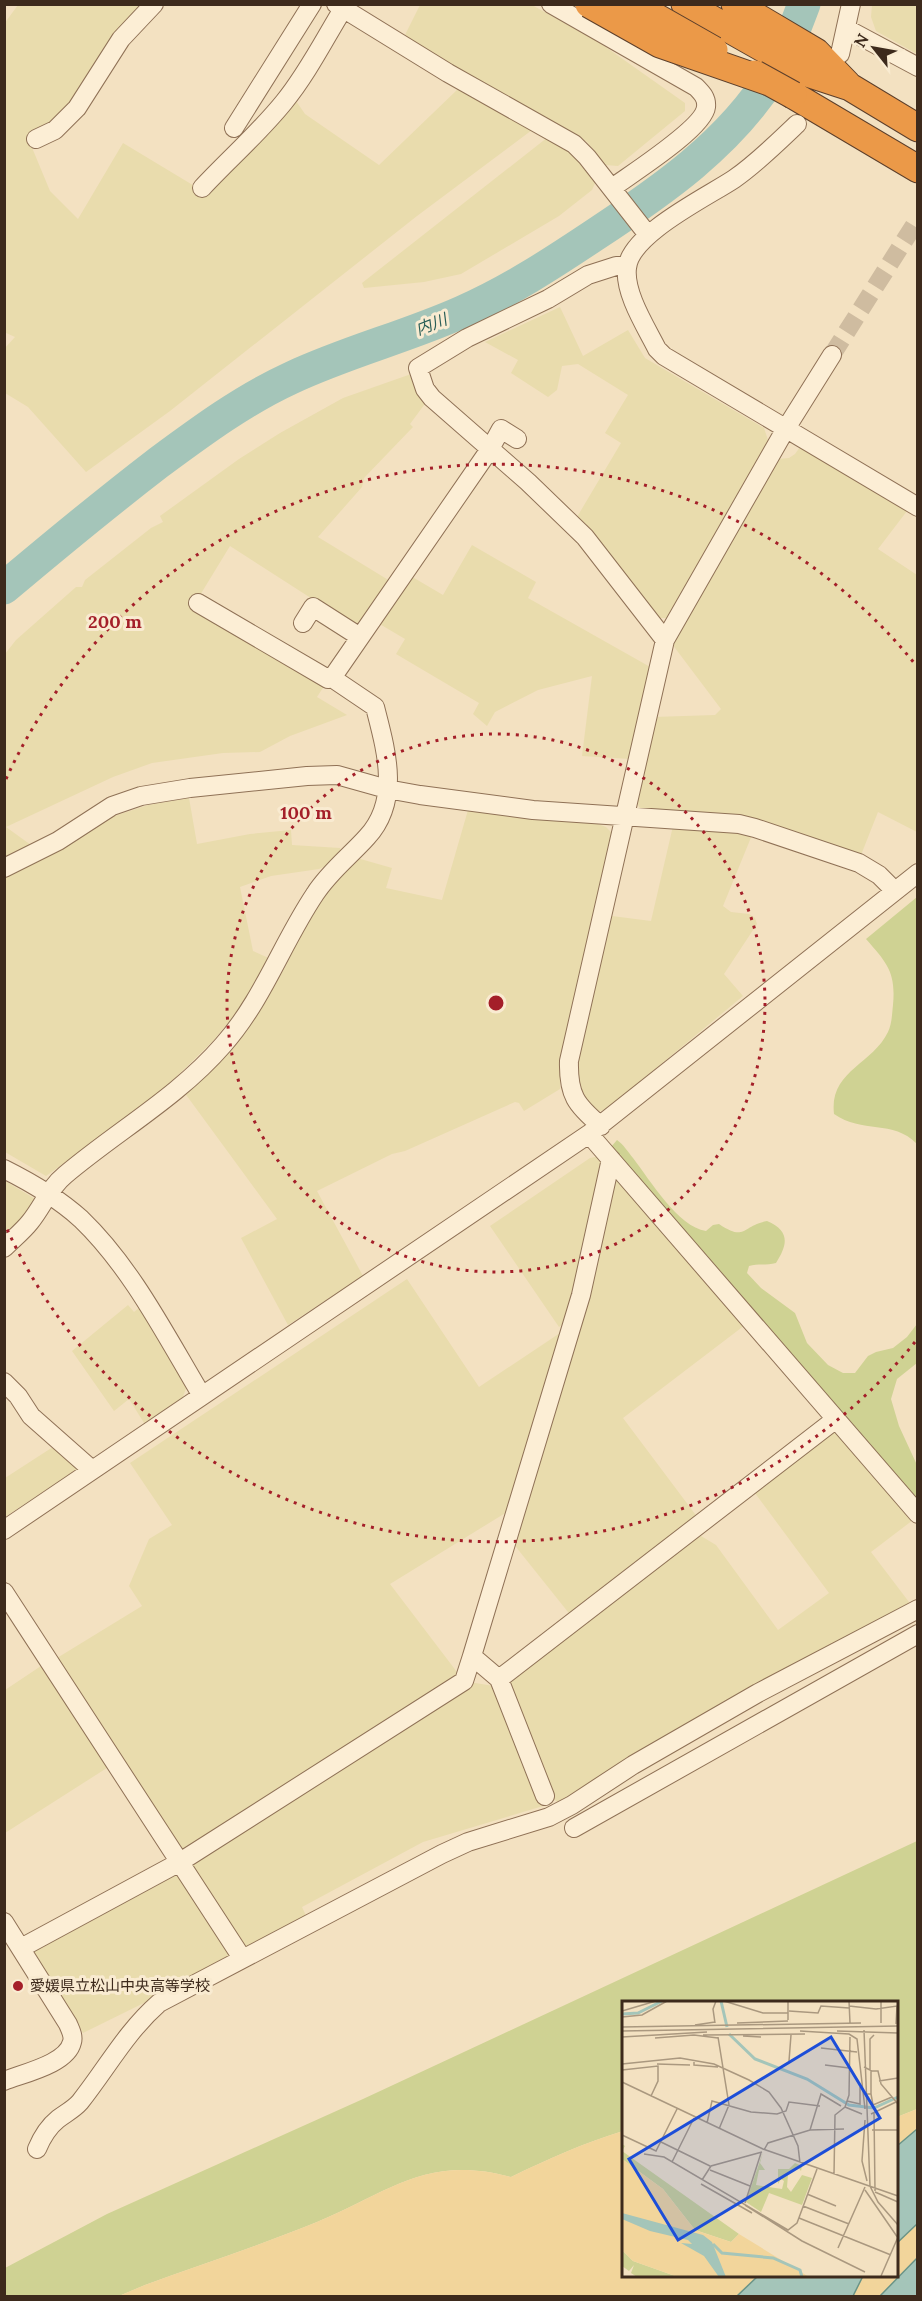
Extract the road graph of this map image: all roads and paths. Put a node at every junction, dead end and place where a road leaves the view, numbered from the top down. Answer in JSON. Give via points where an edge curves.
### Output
{"nodes":[{"id":1,"x":154,"y":4,"type":"edge"},
{"id":2,"x":312,"y":4,"type":"edge"},
{"id":3,"x":551,"y":4,"type":"edge"},
{"id":4,"x":589,"y":4,"type":"edge"},
{"id":5,"x":635,"y":4,"type":"edge"},
{"id":6,"x":686,"y":4,"type":"edge"},
{"id":7,"x":735,"y":4,"type":"edge"},
{"id":8,"x":851,"y":4,"type":"edge"},
{"id":9,"x":339,"y":7,"type":"edge"},
{"id":10,"x":847,"y":29,"type":"junction"},
{"id":11,"x":616,"y":41,"type":"junction"},
{"id":12,"x":918,"y":67,"type":"edge"},
{"id":13,"x":814,"y":69,"type":"junction"},
{"id":14,"x":769,"y":82,"type":"junction"},
{"id":15,"x":797,"y":124,"type":"dead end"},
{"id":16,"x":234,"y":128,"type":"dead end"},
{"id":17,"x":918,"y":128,"type":"edge"},
{"id":18,"x":36,"y":139,"type":"dead end"},
{"id":19,"x":918,"y":169,"type":"edge"},
{"id":20,"x":202,"y":188,"type":"dead end"},
{"id":21,"x":614,"y":191,"type":"junction"},
{"id":22,"x":645,"y":231,"type":"junction"},
{"id":23,"x":627,"y":266,"type":"junction"},
{"id":24,"x":832,"y":356,"type":"tunnel mouth"},
{"id":25,"x":785,"y":430,"type":"junction"},
{"id":26,"x":517,"y":439,"type":"dead end"},
{"id":27,"x":490,"y":449,"type":"junction"},
{"id":28,"x":918,"y":507,"type":"edge"},
{"id":29,"x":198,"y":603,"type":"dead end"},
{"id":30,"x":303,"y":623,"type":"dead end"},
{"id":31,"x":360,"y":637,"type":"junction"},
{"id":32,"x":665,"y":640,"type":"junction"},
{"id":33,"x":332,"y":678,"type":"junction"},
{"id":34,"x":387,"y":789,"type":"junction"},
{"id":35,"x":625,"y":818,"type":"junction"},
{"id":36,"x":4,"y":868,"type":"edge"},
{"id":37,"x":918,"y":873,"type":"edge"},
{"id":38,"x":895,"y":891,"type":"junction"},
{"id":39,"x":595,"y":1130,"type":"junction"},
{"id":40,"x":611,"y":1160,"type":"junction"},
{"id":41,"x":4,"y":1169,"type":"edge"},
{"id":42,"x":48,"y":1193,"type":"junction"},
{"id":43,"x":4,"y":1248,"type":"edge"},
{"id":44,"x":4,"y":1382,"type":"edge"},
{"id":45,"x":202,"y":1396,"type":"junction"},
{"id":46,"x":836,"y":1419,"type":"junction"},
{"id":47,"x":91,"y":1469,"type":"junction"},
{"id":48,"x":918,"y":1514,"type":"edge"},
{"id":49,"x":4,"y":1530,"type":"edge"},
{"id":50,"x":4,"y":1592,"type":"edge"},
{"id":51,"x":918,"y":1609,"type":"edge"},
{"id":52,"x":918,"y":1634,"type":"edge"},
{"id":53,"x":471,"y":1656,"type":"junction"},
{"id":54,"x":498,"y":1680,"type":"junction"},
{"id":55,"x":545,"y":1796,"type":"dead end"},
{"id":56,"x":573,"y":1828,"type":"dead end"},
{"id":57,"x":180,"y":1862,"type":"junction"},
{"id":58,"x":4,"y":1922,"type":"edge"},
{"id":59,"x":21,"y":1948,"type":"junction"},
{"id":60,"x":242,"y":1959,"type":"junction"},
{"id":61,"x":4,"y":2081,"type":"edge"},
{"id":62,"x":37,"y":2149,"type":"dead end"}],
"edges":[{"from":1,"to":18,"type":"street","via":[[121,39],[77,108],[55,130]]},
{"from":2,"to":16,"type":"street"},
{"from":3,"to":11,"type":"street"},
{"from":4,"to":14,"type":"highway","bridge":true,"via":[[660,44]]},
{"from":5,"to":11,"type":"street"},
{"from":5,"to":14,"type":"highway","bridge":true},
{"from":6,"to":13,"type":"highway"},
{"from":7,"to":13,"type":"highway"},
{"from":8,"to":10,"type":"street"},
{"from":9,"to":20,"type":"street","via":[[285,101]]},
{"from":9,"to":21,"type":"street","via":[[558,134],[587,157]]},
{"from":10,"to":12,"type":"street"},
{"from":10,"to":13,"type":"street"},
{"from":11,"to":21,"type":"street","via":[[696,87],[705,96],[706,108],[701,120]]},
{"from":13,"to":14,"type":"highway","bridge":true},
{"from":13,"to":17,"type":"highway"},
{"from":13,"to":19,"type":"highway"},
{"from":15,"to":22,"type":"street","via":[[735,178]]},
{"from":21,"to":22,"type":"street"},
{"from":22,"to":23,"type":"street"},
{"from":23,"to":25,"type":"street","via":[[628,286],[664,357]]},
{"from":23,"to":27,"type":"street","via":[[588,275],[418,368],[432,398]]},
{"from":24,"to":25,"type":"street"},
{"from":25,"to":28,"type":"street"},
{"from":25,"to":32,"type":"street"},
{"from":26,"to":27,"type":"street","via":[[501,429]]},
{"from":27,"to":31,"type":"street"},
{"from":27,"to":32,"type":"street","via":[[585,537]]},
{"from":29,"to":33,"type":"street"},
{"from":30,"to":31,"type":"street","via":[[313,607]]},
{"from":31,"to":33,"type":"street"},
{"from":32,"to":35,"type":"street"},
{"from":33,"to":34,"type":"street","via":[[375,707],[390,773]]},
{"from":34,"to":35,"type":"street","via":[[481,804]]},
{"from":34,"to":36,"type":"street","via":[[327,775],[141,796],[112,806],[58,842]]},
{"from":34,"to":42,"type":"street","via":[[380,816],[369,835],[316,892],[251,1010],[223,1046],[183,1085],[66,1174]]},
{"from":35,"to":38,"type":"street","via":[[755,828],[859,863]]},
{"from":35,"to":39,"type":"street","via":[[570,1061],[570,1088]]},
{"from":37,"to":38,"type":"street"},
{"from":38,"to":39,"type":"street"},
{"from":39,"to":40,"type":"street"},
{"from":39,"to":45,"type":"street"},
{"from":40,"to":46,"type":"street"},
{"from":40,"to":53,"type":"street","via":[[581,1295]]},
{"from":41,"to":42,"type":"street"},
{"from":42,"to":43,"type":"street","via":[[30,1222]]},
{"from":42,"to":45,"type":"street","via":[[80,1219],[114,1257]]},
{"from":44,"to":47,"type":"street","via":[[31,1416]]},
{"from":45,"to":47,"type":"street"},
{"from":46,"to":48,"type":"street"},
{"from":46,"to":54,"type":"street"},
{"from":47,"to":49,"type":"street"},
{"from":50,"to":57,"type":"street"},
{"from":51,"to":60,"type":"street","via":[[758,1692],[549,1817],[442,1854]]},
{"from":52,"to":56,"type":"street"},
{"from":53,"to":54,"type":"street"},
{"from":53,"to":57,"type":"street","via":[[464,1681]]},
{"from":54,"to":55,"type":"street"},
{"from":57,"to":59,"type":"street"},
{"from":57,"to":60,"type":"street"},
{"from":58,"to":59,"type":"street"},
{"from":59,"to":61,"type":"street","via":[[68,2024],[73,2041],[59,2060]]},
{"from":60,"to":62,"type":"street","via":[[159,2003],[103,2068],[79,2103],[44,2134]]}]}
